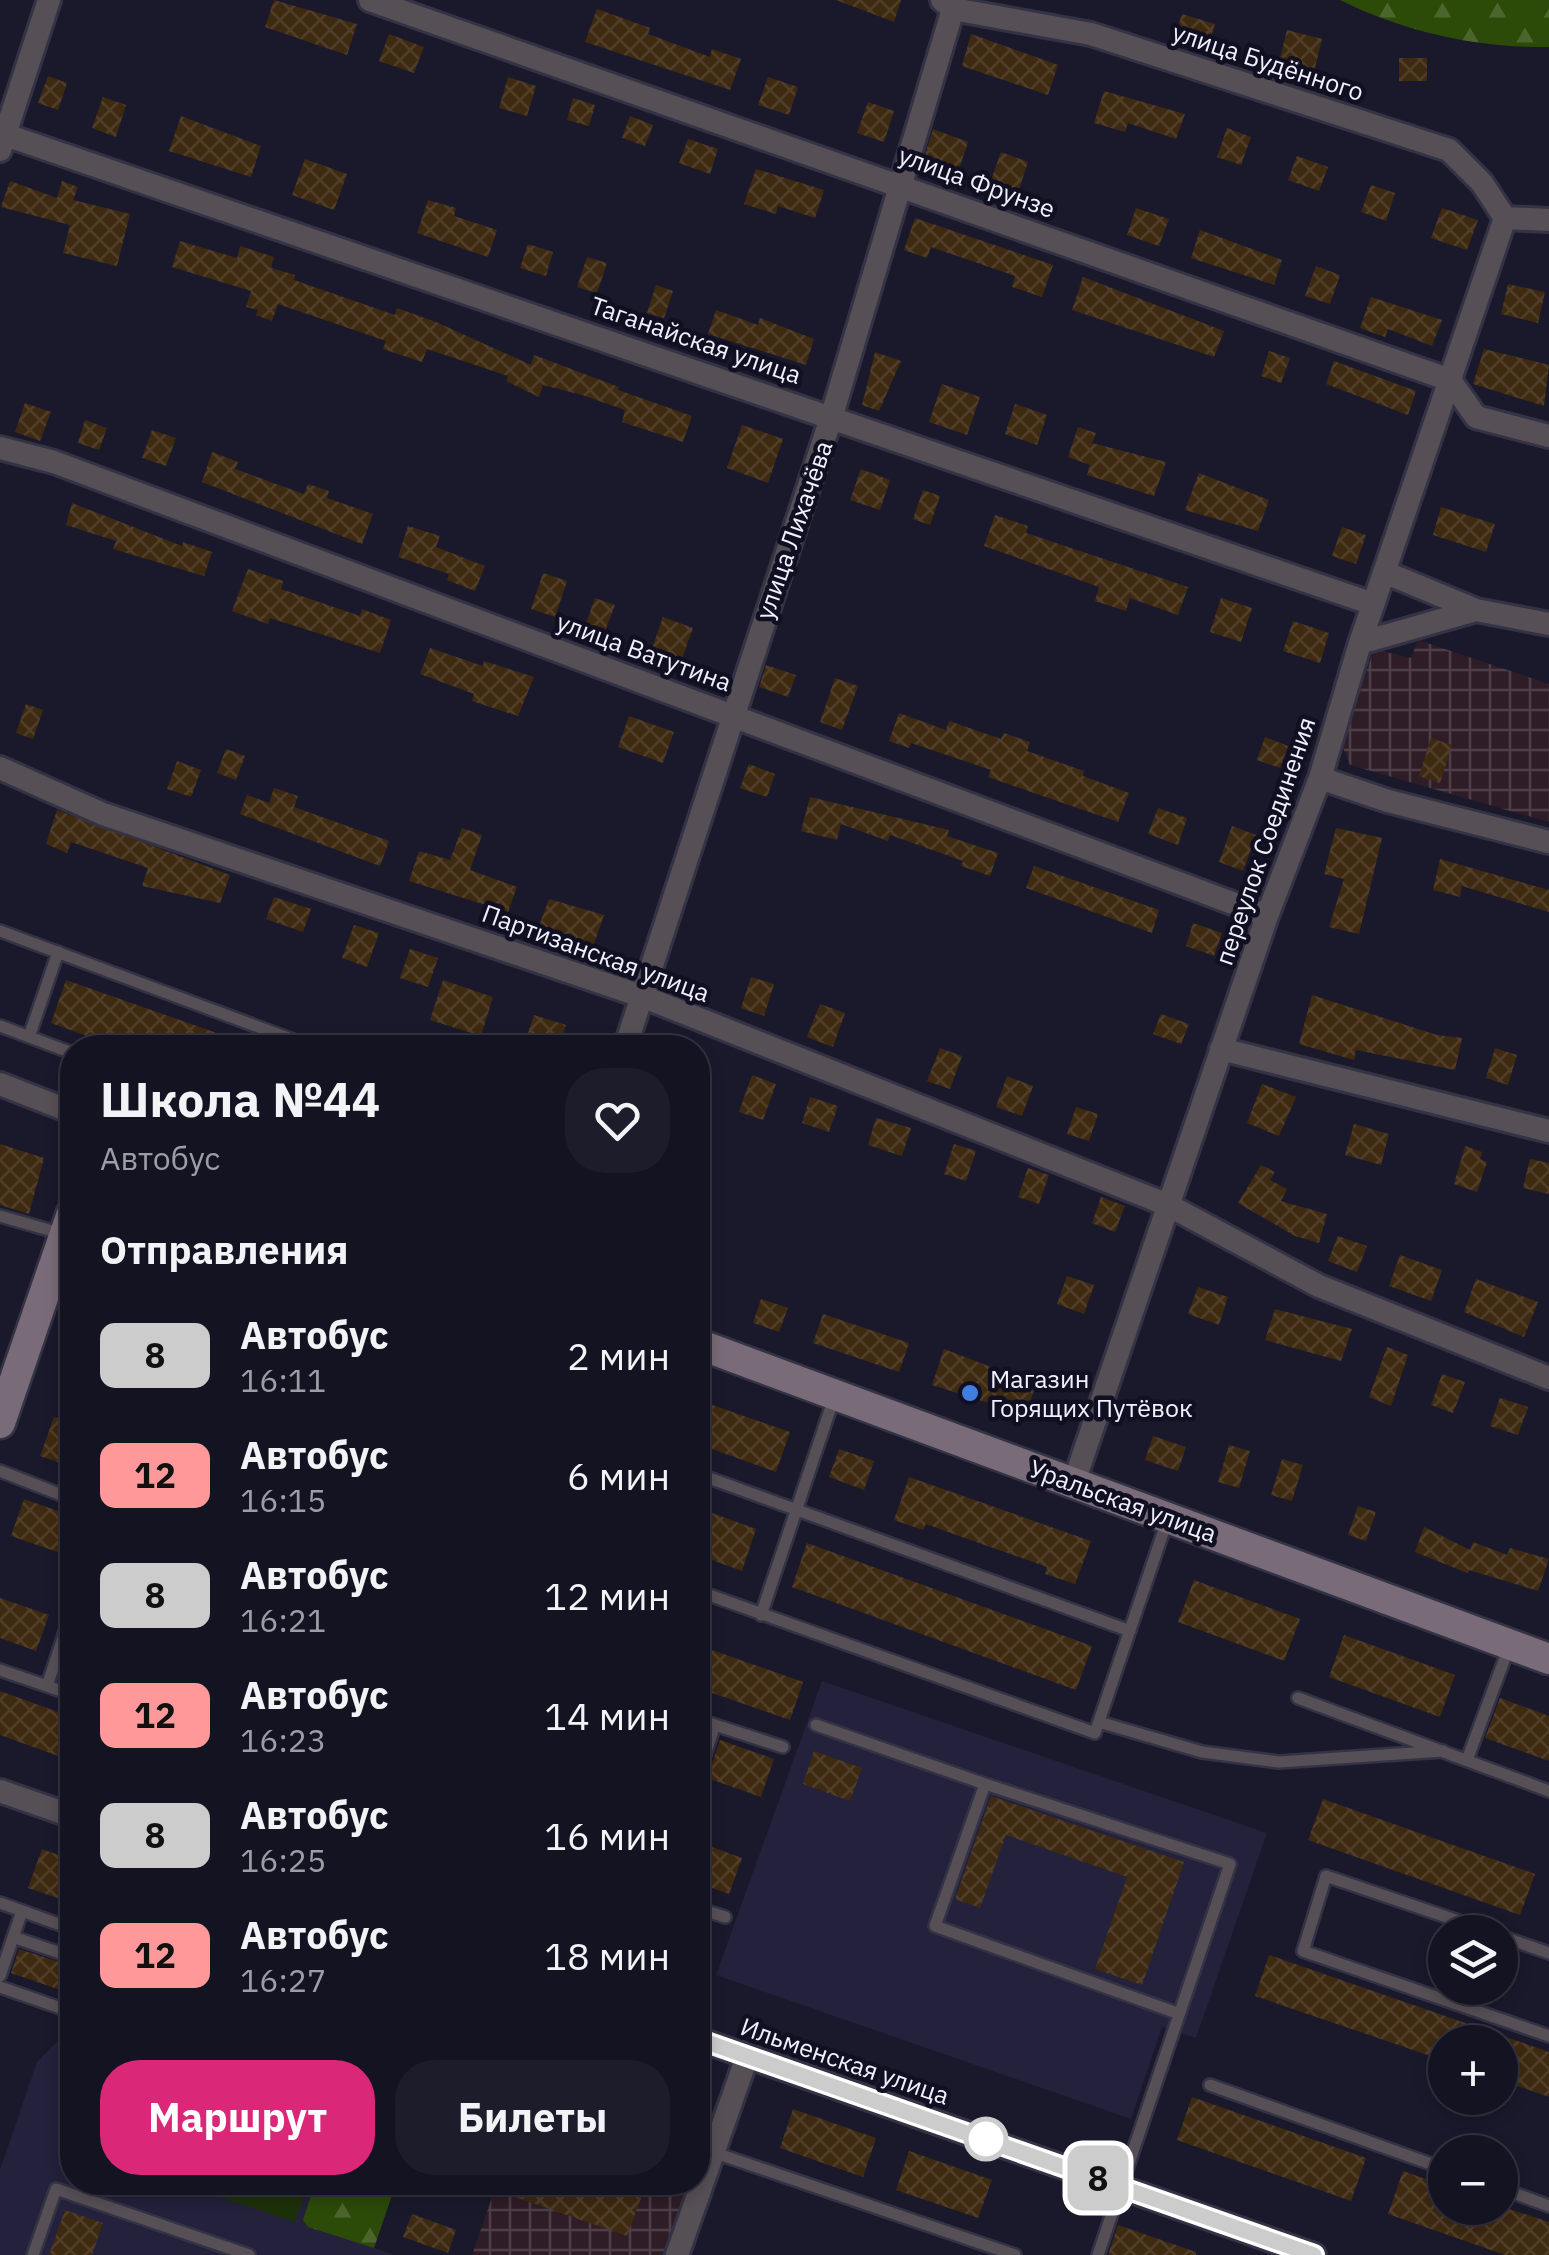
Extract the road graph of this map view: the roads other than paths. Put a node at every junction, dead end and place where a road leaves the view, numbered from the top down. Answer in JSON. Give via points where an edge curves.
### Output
{"nodes":[{"id":1,"x":49,"y":0,"type":"edge"},
{"id":2,"x":370,"y":0,"type":"edge"},
{"id":3,"x":947,"y":4,"type":"edge"},
{"id":4,"x":2,"y":139,"type":"edge"},
{"id":5,"x":900,"y":184,"type":"junction"},
{"id":6,"x":1505,"y":218,"type":"junction"},
{"id":7,"x":1549,"y":220,"type":"edge"},
{"id":8,"x":1450,"y":380,"type":"junction"},
{"id":9,"x":832,"y":416,"type":"junction"},
{"id":10,"x":1549,"y":436,"type":"edge"},
{"id":11,"x":0,"y":448,"type":"edge"},
{"id":12,"x":1384,"y":572,"type":"junction"},
{"id":13,"x":1373,"y":604,"type":"junction"},
{"id":14,"x":1476,"y":610,"type":"junction"},
{"id":15,"x":1549,"y":624,"type":"edge"},
{"id":16,"x":1360,"y":643,"type":"junction"},
{"id":17,"x":732,"y":714,"type":"junction"},
{"id":18,"x":0,"y":768,"type":"edge"},
{"id":19,"x":1320,"y":778,"type":"junction"},
{"id":20,"x":1549,"y":842,"type":"edge"},
{"id":21,"x":1267,"y":916,"type":"junction"},
{"id":22,"x":0,"y":931,"type":"edge"},
{"id":23,"x":58,"y":952,"type":"junction"},
{"id":24,"x":644,"y":997,"type":"junction"},
{"id":25,"x":0,"y":1026,"type":"edge"},
{"id":26,"x":280,"y":1035,"type":"edge"},
{"id":27,"x":630,"y":1035,"type":"edge"},
{"id":28,"x":29,"y":1037,"type":"junction"},
{"id":29,"x":60,"y":1049,"type":"edge"},
{"id":30,"x":1221,"y":1050,"type":"junction"},
{"id":31,"x":0,"y":1084,"type":"edge"},
{"id":32,"x":60,"y":1107,"type":"edge"},
{"id":33,"x":1549,"y":1131,"type":"edge"},
{"id":34,"x":1168,"y":1205,"type":"junction"},
{"id":35,"x":0,"y":1216,"type":"edge"},
{"id":36,"x":60,"y":1226,"type":"edge"},
{"id":37,"x":60,"y":1256,"type":"edge"},
{"id":38,"x":710,"y":1348,"type":"edge"},
{"id":39,"x":1549,"y":1378,"type":"edge"},
{"id":40,"x":836,"y":1394,"type":"junction"},
{"id":41,"x":0,"y":1423,"type":"edge"},
{"id":42,"x":0,"y":1471,"type":"edge"},
{"id":43,"x":710,"y":1478,"type":"edge"},
{"id":44,"x":1074,"y":1482,"type":"junction"},
{"id":45,"x":60,"y":1494,"type":"edge"},
{"id":46,"x":796,"y":1508,"type":"junction"},
{"id":47,"x":1168,"y":1517,"type":"junction"},
{"id":48,"x":710,"y":1596,"type":"edge"},
{"id":49,"x":761,"y":1615,"type":"junction"},
{"id":50,"x":1130,"y":1631,"type":"junction"},
{"id":51,"x":1510,"y":1644,"type":"junction"},
{"id":52,"x":60,"y":1646,"type":"edge"},
{"id":53,"x":1549,"y":1659,"type":"edge"},
{"id":54,"x":0,"y":1670,"type":"edge"},
{"id":55,"x":46,"y":1686,"type":"junction"},
{"id":56,"x":60,"y":1691,"type":"edge"},
{"id":57,"x":1298,"y":1698,"type":"dead end"},
{"id":58,"x":710,"y":1722,"type":"edge"},
{"id":59,"x":1099,"y":1722,"type":"junction"},
{"id":60,"x":715,"y":1724,"type":"junction"},
{"id":61,"x":816,"y":1725,"type":"dead end"},
{"id":62,"x":710,"y":1739,"type":"edge"},
{"id":63,"x":784,"y":1747,"type":"dead end"},
{"id":64,"x":1443,"y":1751,"type":"junction"},
{"id":65,"x":1467,"y":1760,"type":"junction"},
{"id":66,"x":985,"y":1784,"type":"junction"},
{"id":67,"x":0,"y":1791,"type":"edge"},
{"id":68,"x":1549,"y":1791,"type":"edge"},
{"id":69,"x":60,"y":1812,"type":"edge"},
{"id":70,"x":0,"y":1904,"type":"edge"},
{"id":71,"x":22,"y":1911,"type":"junction"},
{"id":72,"x":710,"y":1912,"type":"edge"},
{"id":73,"x":1434,"y":1915,"type":"edge"},
{"id":74,"x":725,"y":1917,"type":"dead end"},
{"id":75,"x":60,"y":1925,"type":"edge"},
{"id":76,"x":13,"y":1937,"type":"junction"},
{"id":77,"x":1518,"y":1943,"type":"edge"},
{"id":78,"x":60,"y":1953,"type":"edge"},
{"id":79,"x":1549,"y":1954,"type":"edge"},
{"id":80,"x":0,"y":1976,"type":"edge"},
{"id":81,"x":0,"y":1987,"type":"edge"},
{"id":82,"x":1428,"y":1994,"type":"edge"},
{"id":83,"x":1461,"y":2005,"type":"edge"},
{"id":84,"x":60,"y":2008,"type":"edge"},
{"id":85,"x":1177,"y":2012,"type":"junction"},
{"id":86,"x":1549,"y":2036,"type":"edge"},
{"id":87,"x":710,"y":2043,"type":"edge"},
{"id":88,"x":748,"y":2056,"type":"junction"},
{"id":89,"x":1210,"y":2085,"type":"dead end"},
{"id":90,"x":710,"y":2141,"type":"edge"},
{"id":91,"x":710,"y":2151,"type":"edge"},
{"id":92,"x":1428,"y":2162,"type":"edge"},
{"id":93,"x":1119,"y":2186,"type":"junction"},
{"id":94,"x":60,"y":2189,"type":"edge"},
{"id":95,"x":76,"y":2195,"type":"edge"},
{"id":96,"x":694,"y":2195,"type":"edge"},
{"id":97,"x":1518,"y":2195,"type":"edge"},
{"id":98,"x":1549,"y":2206,"type":"edge"},
{"id":99,"x":33,"y":2255,"type":"edge"},
{"id":100,"x":249,"y":2255,"type":"edge"},
{"id":101,"x":678,"y":2255,"type":"edge"},
{"id":102,"x":1015,"y":2255,"type":"edge"},
{"id":103,"x":1098,"y":2255,"type":"edge"},
{"id":104,"x":1314,"y":2255,"type":"edge"}],
"edges":[{"from":1,"to":4,"type":"street"},
{"from":2,"to":5,"type":"street","name":"улица Фрунзе"},
{"from":3,"to":5,"type":"street","name":"улица Лихачёва"},
{"from":3,"to":6,"type":"street","name":"улица Будённого","via":[[1091,34],[1449,150]]},
{"from":4,"to":9,"type":"street","name":"Таганайская улица"},
{"from":5,"to":8,"type":"street","name":"улица Фрунзе"},
{"from":5,"to":9,"type":"street","name":"улица Лихачёва"},
{"from":6,"to":7,"type":"street"},
{"from":6,"to":8,"type":"street","name":"переулок Соединения"},
{"from":8,"to":10,"type":"street","via":[[1476,417]]},
{"from":8,"to":12,"type":"street","name":"переулок Соединения"},
{"from":9,"to":13,"type":"street","name":"Таганайская улица"},
{"from":9,"to":17,"type":"street","name":"улица Лихачёва"},
{"from":11,"to":17,"type":"street","name":"улица Ватутина","via":[[54,462]]},
{"from":12,"to":13,"type":"street","name":"переулок Соединения"},
{"from":12,"to":14,"type":"street"},
{"from":13,"to":16,"type":"street","name":"переулок Соединения"},
{"from":14,"to":15,"type":"street"},
{"from":14,"to":16,"type":"street"},
{"from":16,"to":19,"type":"street","name":"переулок Соединения"},
{"from":17,"to":21,"type":"street","name":"улица Ватутина"},
{"from":17,"to":24,"type":"street","name":"улица Лихачёва"},
{"from":18,"to":24,"type":"street","name":"Партизанская улица","via":[[102,814]]},
{"from":19,"to":20,"type":"street"},
{"from":19,"to":21,"type":"street","name":"переулок Соединения"},
{"from":21,"to":30,"type":"street","name":"переулок Соединения"},
{"from":22,"to":23,"type":"lane"},
{"from":23,"to":26,"type":"lane"},
{"from":23,"to":28,"type":"lane"},
{"from":24,"to":27,"type":"street","name":"улица Лихачёва"},
{"from":24,"to":34,"type":"street","name":"Партизанская улица"},
{"from":25,"to":28,"type":"lane"},
{"from":28,"to":29,"type":"lane"},
{"from":30,"to":33,"type":"street"},
{"from":30,"to":34,"type":"street","name":"переулок Соединения"},
{"from":31,"to":32,"type":"street"},
{"from":34,"to":39,"type":"street","name":"Партизанская улица","via":[[1318,1286]]},
{"from":34,"to":44,"type":"street","name":"переулок Соединения"},
{"from":35,"to":36,"type":"lane"},
{"from":37,"to":41,"type":"street"},
{"from":38,"to":40,"type":"street","name":"Уральская улица"},
{"from":40,"to":44,"type":"street","name":"Уральская улица"},
{"from":40,"to":46,"type":"lane"},
{"from":42,"to":45,"type":"lane"},
{"from":43,"to":46,"type":"lane"},
{"from":44,"to":47,"type":"street","name":"Уральская улица"},
{"from":46,"to":49,"type":"lane"},
{"from":46,"to":50,"type":"lane"},
{"from":47,"to":50,"type":"lane"},
{"from":47,"to":51,"type":"street","name":"Уральская улица"},
{"from":48,"to":49,"type":"lane"},
{"from":49,"to":59,"type":"lane","via":[[1095,1733]]},
{"from":50,"to":59,"type":"lane"},
{"from":51,"to":53,"type":"street","name":"Уральская улица"},
{"from":51,"to":65,"type":"lane"},
{"from":52,"to":55,"type":"lane"},
{"from":54,"to":55,"type":"lane"},
{"from":55,"to":56,"type":"lane"},
{"from":57,"to":64,"type":"lane"},
{"from":58,"to":60,"type":"lane"},
{"from":59,"to":64,"type":"lane","via":[[1202,1752],[1279,1762]]},
{"from":60,"to":62,"type":"lane"},
{"from":60,"to":63,"type":"lane"},
{"from":61,"to":66,"type":"lane"},
{"from":64,"to":65,"type":"lane"},
{"from":65,"to":68,"type":"lane"},
{"from":66,"to":85,"type":"lane","via":[[935,1926]]},
{"from":66,"to":85,"type":"lane","via":[[1230,1864]]},
{"from":67,"to":69,"type":"street"},
{"from":70,"to":71,"type":"lane"},
{"from":71,"to":75,"type":"lane"},
{"from":71,"to":76,"type":"lane"},
{"from":72,"to":74,"type":"lane"},
{"from":73,"to":82,"type":"lane","via":[[1326,1876],[1303,1951]]},
{"from":76,"to":78,"type":"lane"},
{"from":76,"to":80,"type":"lane"},
{"from":77,"to":79,"type":"lane"},
{"from":81,"to":84,"type":"lane"},
{"from":83,"to":86,"type":"lane"},
{"from":85,"to":93,"type":"lane"},
{"from":87,"to":88,"type":"street","name":"Ильменская улица"},
{"from":88,"to":90,"type":"street"},
{"from":88,"to":93,"type":"street","name":"Ильменская улица"},
{"from":89,"to":92,"type":"lane"},
{"from":91,"to":102,"type":"lane"},
{"from":93,"to":103,"type":"lane"},
{"from":93,"to":104,"type":"street","name":"Ильменская улица"},
{"from":94,"to":99,"type":"lane"},
{"from":95,"to":100,"type":"lane"},
{"from":96,"to":101,"type":"street"},
{"from":97,"to":98,"type":"lane"}]}
